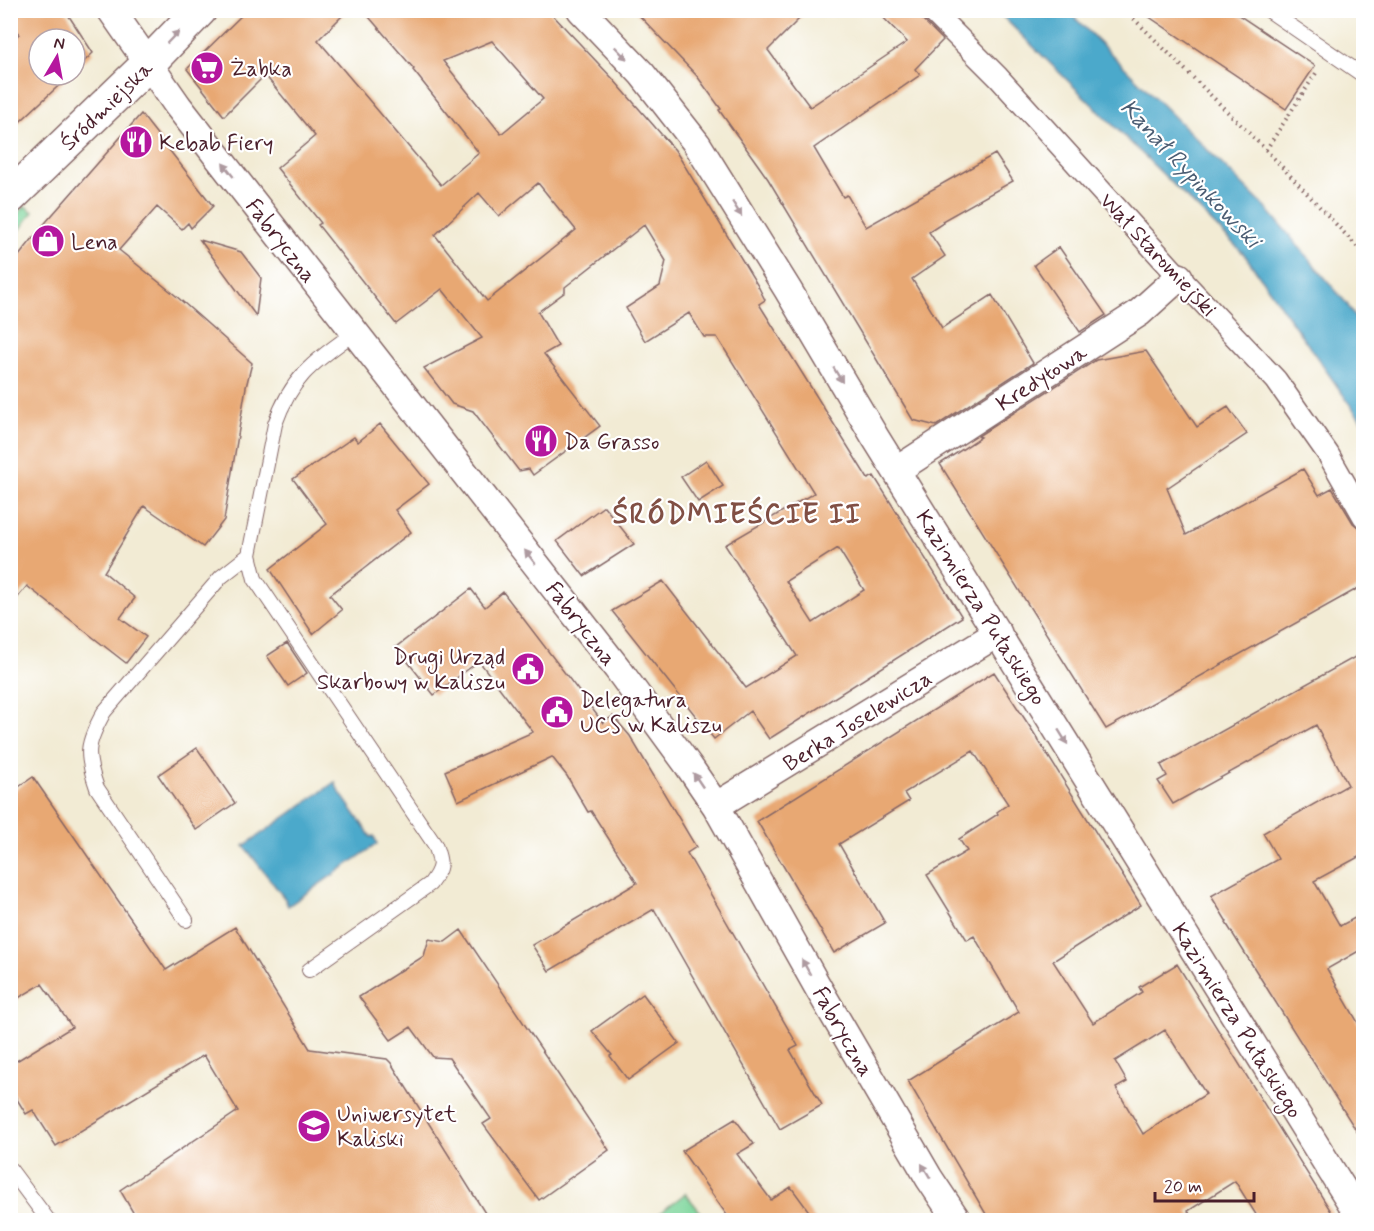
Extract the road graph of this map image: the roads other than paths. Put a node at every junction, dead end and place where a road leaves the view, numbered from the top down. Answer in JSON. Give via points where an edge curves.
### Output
{"nodes":[{"id":1,"x":111,"y":10,"type":"edge"},
{"id":2,"x":200,"y":10,"type":"edge"},
{"id":3,"x":580,"y":10,"type":"edge"},
{"id":4,"x":931,"y":10,"type":"edge"},
{"id":5,"x":1268,"y":10,"type":"edge"},
{"id":6,"x":147,"y":65,"type":"junction"},
{"id":7,"x":1364,"y":76,"type":"edge"},
{"id":8,"x":10,"y":197,"type":"edge"},
{"id":9,"x":1179,"y":277,"type":"junction"},
{"id":10,"x":354,"y":333,"type":"junction"},
{"id":11,"x":897,"y":470,"type":"junction"},
{"id":12,"x":1364,"y":517,"type":"edge"},
{"id":13,"x":249,"y":555,"type":"junction"},
{"id":14,"x":998,"y":633,"type":"junction"},
{"id":15,"x":716,"y":806,"type":"junction"},
{"id":16,"x":186,"y":920,"type":"dead end"},
{"id":17,"x":309,"y":970,"type":"dead end"},
{"id":18,"x":10,"y":1169,"type":"edge"},
{"id":19,"x":48,"y":1221,"type":"edge"},
{"id":20,"x":957,"y":1221,"type":"edge"},
{"id":21,"x":1362,"y":1221,"type":"edge"}],
"edges":[{"from":1,"to":6,"type":"street","name":"Fabryczna"},
{"from":6,"to":2,"type":"street","name":"Śródmiejska","one_way":true},
{"from":3,"to":11,"type":"street","name":"Kazimierza Pułaskiego","one_way":true,"via":[[642,74],[697,144]]},
{"from":4,"to":9,"type":"street","name":"Wał Staromiejski","via":[[998,77]]},
{"from":5,"to":7,"type":"lane"},
{"from":6,"to":8,"type":"street","name":"Śródmiejska"},
{"from":10,"to":6,"type":"street","name":"Fabryczna","one_way":true},
{"from":9,"to":11,"type":"street","name":"Kredytowa","via":[[1139,314]]},
{"from":9,"to":12,"type":"street","name":"Wał Staromiejski","via":[[1276,380],[1328,454]]},
{"from":10,"to":13,"type":"lane","via":[[316,361],[291,387],[282,404]]},
{"from":15,"to":10,"type":"street","name":"Fabryczna","one_way":true,"via":[[617,668]]},
{"from":11,"to":14,"type":"street","name":"Kazimierza Pułaskiego"},
{"from":13,"to":16,"type":"lane","via":[[221,577],[104,712],[88,749],[97,788]]},
{"from":13,"to":17,"type":"lane","via":[[255,579],[435,845],[441,861],[439,873],[430,884]]},
{"from":14,"to":15,"type":"street","name":"Berka Joselewicza"},
{"from":14,"to":21,"type":"street","name":"Kazimierza Pułaskiego","one_way":true},
{"from":20,"to":15,"type":"street","name":"Fabryczna","one_way":true},
{"from":18,"to":19,"type":"lane"}]}
